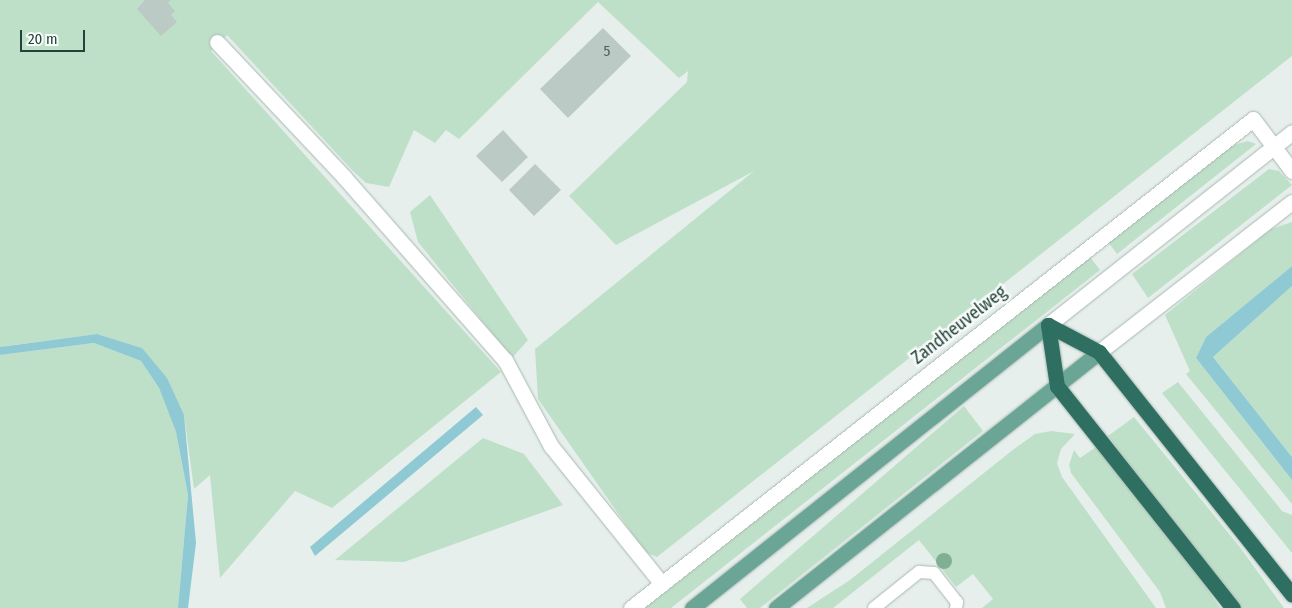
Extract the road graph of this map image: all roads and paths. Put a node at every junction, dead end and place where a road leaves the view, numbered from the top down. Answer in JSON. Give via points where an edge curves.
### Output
{"nodes":[{"id":1,"x":217,"y":42,"type":"dead end"},
{"id":2,"x":1292,"y":132,"type":"edge"},
{"id":3,"x":1274,"y":147,"type":"junction"},
{"id":4,"x":1292,"y":171,"type":"edge"},
{"id":5,"x":1292,"y":202,"type":"edge"},
{"id":6,"x":1048,"y":325,"type":"junction"},
{"id":7,"x":1098,"y":352,"type":"junction"},
{"id":8,"x":1056,"y":386,"type":"junction"},
{"id":9,"x":662,"y":584,"type":"junction"},
{"id":10,"x":1292,"y":595,"type":"edge"},
{"id":11,"x":631,"y":608,"type":"edge"},
{"id":12,"x":692,"y":608,"type":"edge"},
{"id":13,"x":776,"y":608,"type":"edge"},
{"id":14,"x":874,"y":608,"type":"edge"},
{"id":15,"x":956,"y":608,"type":"edge"},
{"id":16,"x":1233,"y":608,"type":"edge"}],
"edges":[{"from":1,"to":9,"type":"street","via":[[344,177],[504,360],[551,446]]},
{"from":2,"to":3,"type":"street"},
{"from":3,"to":4,"type":"street"},
{"from":3,"to":6,"type":"street"},
{"from":3,"to":9,"type":"street","name":"Zandheuvelweg","via":[[1252,119]]},
{"from":5,"to":7,"type":"street"},
{"from":6,"to":7,"type":"highway"},
{"from":6,"to":8,"type":"highway"},
{"from":6,"to":12,"type":"main road"},
{"from":7,"to":8,"type":"main road"},
{"from":7,"to":10,"type":"highway"},
{"from":8,"to":13,"type":"main road"},
{"from":8,"to":16,"type":"highway"},
{"from":9,"to":11,"type":"street"},
{"from":14,"to":15,"type":"lane","via":[[919,572],[934,573],[957,602]]}]}
